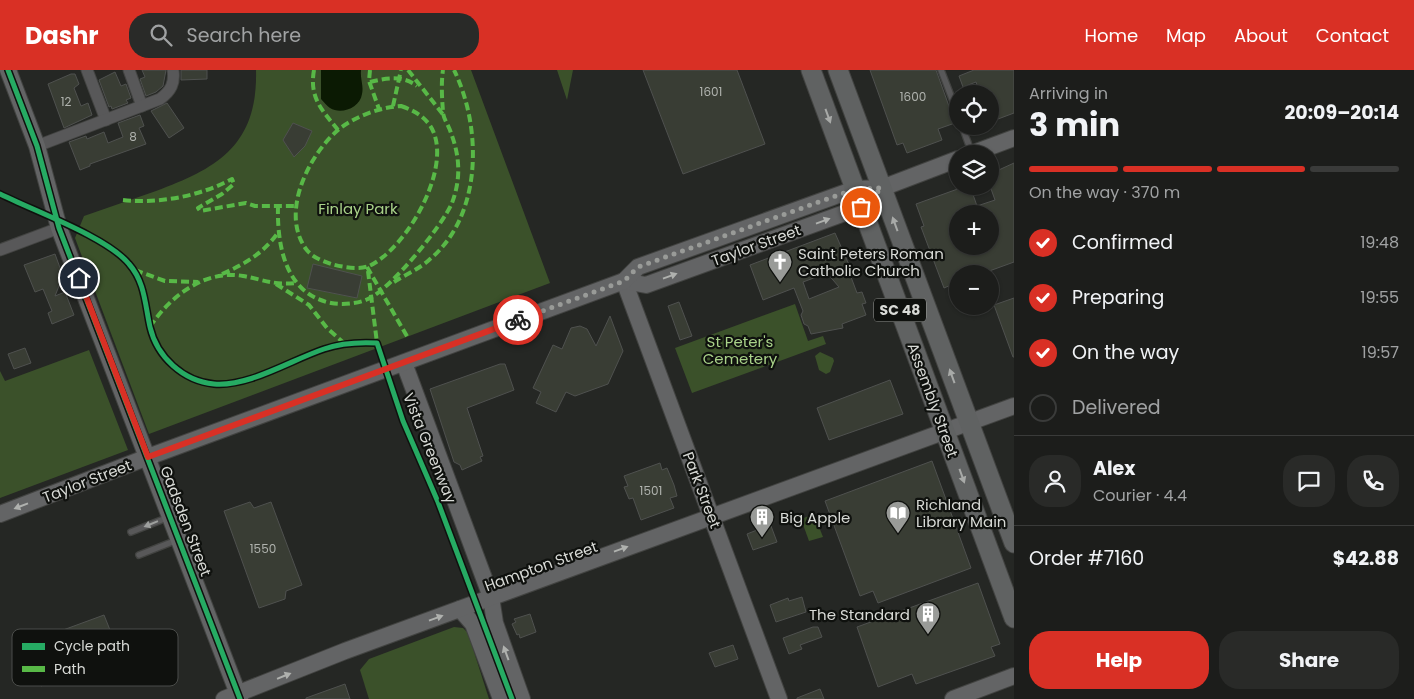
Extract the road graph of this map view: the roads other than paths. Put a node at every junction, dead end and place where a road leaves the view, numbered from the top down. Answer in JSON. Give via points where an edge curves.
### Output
{"nodes":[{"id":1,"x":8,"y":70,"type":"edge"},
{"id":2,"x":87,"y":70,"type":"edge"},
{"id":3,"x":129,"y":70,"type":"edge"},
{"id":4,"x":174,"y":70,"type":"edge"},
{"id":5,"x":811,"y":70,"type":"edge"},
{"id":6,"x":838,"y":70,"type":"edge"},
{"id":7,"x":941,"y":70,"type":"edge"},
{"id":8,"x":949,"y":91,"type":"edge"},
{"id":9,"x":142,"y":106,"type":"junction"},
{"id":10,"x":106,"y":120,"type":"junction"},
{"id":11,"x":1014,"y":138,"type":"edge"},
{"id":12,"x":995,"y":145,"type":"edge"},
{"id":13,"x":37,"y":146,"type":"junction"},
{"id":14,"x":949,"y":162,"type":"edge"},
{"id":15,"x":882,"y":188,"type":"junction"},
{"id":16,"x":858,"y":198,"type":"junction"},
{"id":17,"x":59,"y":228,"type":"junction"},
{"id":18,"x":0,"y":250,"type":"edge"},
{"id":19,"x":624,"y":281,"type":"junction"},
{"id":20,"x":404,"y":362,"type":"junction"},
{"id":21,"x":1014,"y":406,"type":"edge"},
{"id":22,"x":969,"y":422,"type":"junction"},
{"id":23,"x":944,"y":431,"type":"junction"},
{"id":24,"x":148,"y":457,"type":"junction"},
{"id":25,"x":0,"y":514,"type":"edge"},
{"id":26,"x":171,"y":516,"type":"junction"},
{"id":27,"x":713,"y":517,"type":"junction"},
{"id":28,"x":131,"y":532,"type":"dead end"},
{"id":29,"x":180,"y":539,"type":"junction"},
{"id":30,"x":1014,"y":543,"type":"edge"},
{"id":31,"x":140,"y":555,"type":"dead end"},
{"id":32,"x":491,"y":597,"type":"junction"},
{"id":33,"x":460,"y":609,"type":"junction"},
{"id":34,"x":1014,"y":618,"type":"edge"},
{"id":35,"x":1014,"y":676,"type":"edge"},
{"id":36,"x":234,"y":697,"type":"edge"},
{"id":37,"x":501,"y":699,"type":"edge"},
{"id":38,"x":522,"y":699,"type":"edge"},
{"id":39,"x":780,"y":699,"type":"edge"},
{"id":40,"x":953,"y":699,"type":"edge"}],
"edges":[{"from":1,"to":13,"type":"main road","name":"Gadsden Street"},
{"from":2,"to":10,"type":"street"},
{"from":3,"to":9,"type":"street"},
{"from":4,"to":9,"type":"street","via":[[169,93]]},
{"from":5,"to":16,"type":"main road","name":"Assembly Street","number":"SC 48","one_way":true},
{"from":6,"to":15,"type":"main road","name":"Assembly Street","number":"SC 48"},
{"from":7,"to":8,"type":"lane"},
{"from":9,"to":10,"type":"street"},
{"from":10,"to":13,"type":"street"},
{"from":11,"to":12,"type":"main road"},
{"from":13,"to":17,"type":"main road","name":"Gadsden Street"},
{"from":14,"to":15,"type":"main road","name":"Taylor Street"},
{"from":15,"to":16,"type":"main road","name":"Taylor Street"},
{"from":22,"to":15,"type":"main road","name":"Assembly Street","number":"SC 48","one_way":true},
{"from":16,"to":19,"type":"main road","name":"Taylor Street","via":[[638,267]]},
{"from":16,"to":23,"type":"main road","name":"Assembly Street","number":"SC 48"},
{"from":17,"to":18,"type":"street"},
{"from":17,"to":24,"type":"main road","name":"Gadsden Street"},
{"from":19,"to":20,"type":"main road","name":"Taylor Street"},
{"from":19,"to":27,"type":"main road","name":"Park Street"},
{"from":20,"to":24,"type":"main road","name":"Taylor Street"},
{"from":20,"to":32,"type":"main road"},
{"from":21,"to":22,"type":"main road","name":"Hampton Street"},
{"from":22,"to":23,"type":"main road","name":"Hampton Street"},
{"from":22,"to":30,"type":"main road","name":"Assembly Street","number":"SC 48"},
{"from":23,"to":27,"type":"main road","name":"Hampton Street"},
{"from":23,"to":34,"type":"main road","name":"Assembly Street","number":"SC 48","one_way":true},
{"from":24,"to":25,"type":"main road","name":"Taylor Street","one_way":true},
{"from":24,"to":26,"type":"main road","name":"Gadsden Street"},
{"from":26,"to":28,"type":"lane","one_way":true},
{"from":26,"to":29,"type":"main road","name":"Gadsden Street"},
{"from":32,"to":27,"type":"main road","name":"Hampton Street","one_way":true},
{"from":27,"to":39,"type":"main road","name":"Park Street"},
{"from":29,"to":31,"type":"lane"},
{"from":29,"to":36,"type":"main road","name":"Gadsden Street"},
{"from":32,"to":33,"type":"main road","name":"Hampton Street"},
{"from":38,"to":32,"type":"main road","one_way":true,"via":[[495,623]]},
{"from":36,"to":33,"type":"main road","name":"Hampton Street","one_way":true},
{"from":33,"to":37,"type":"main road","via":[[473,624]]},
{"from":35,"to":40,"type":"main road"}]}
